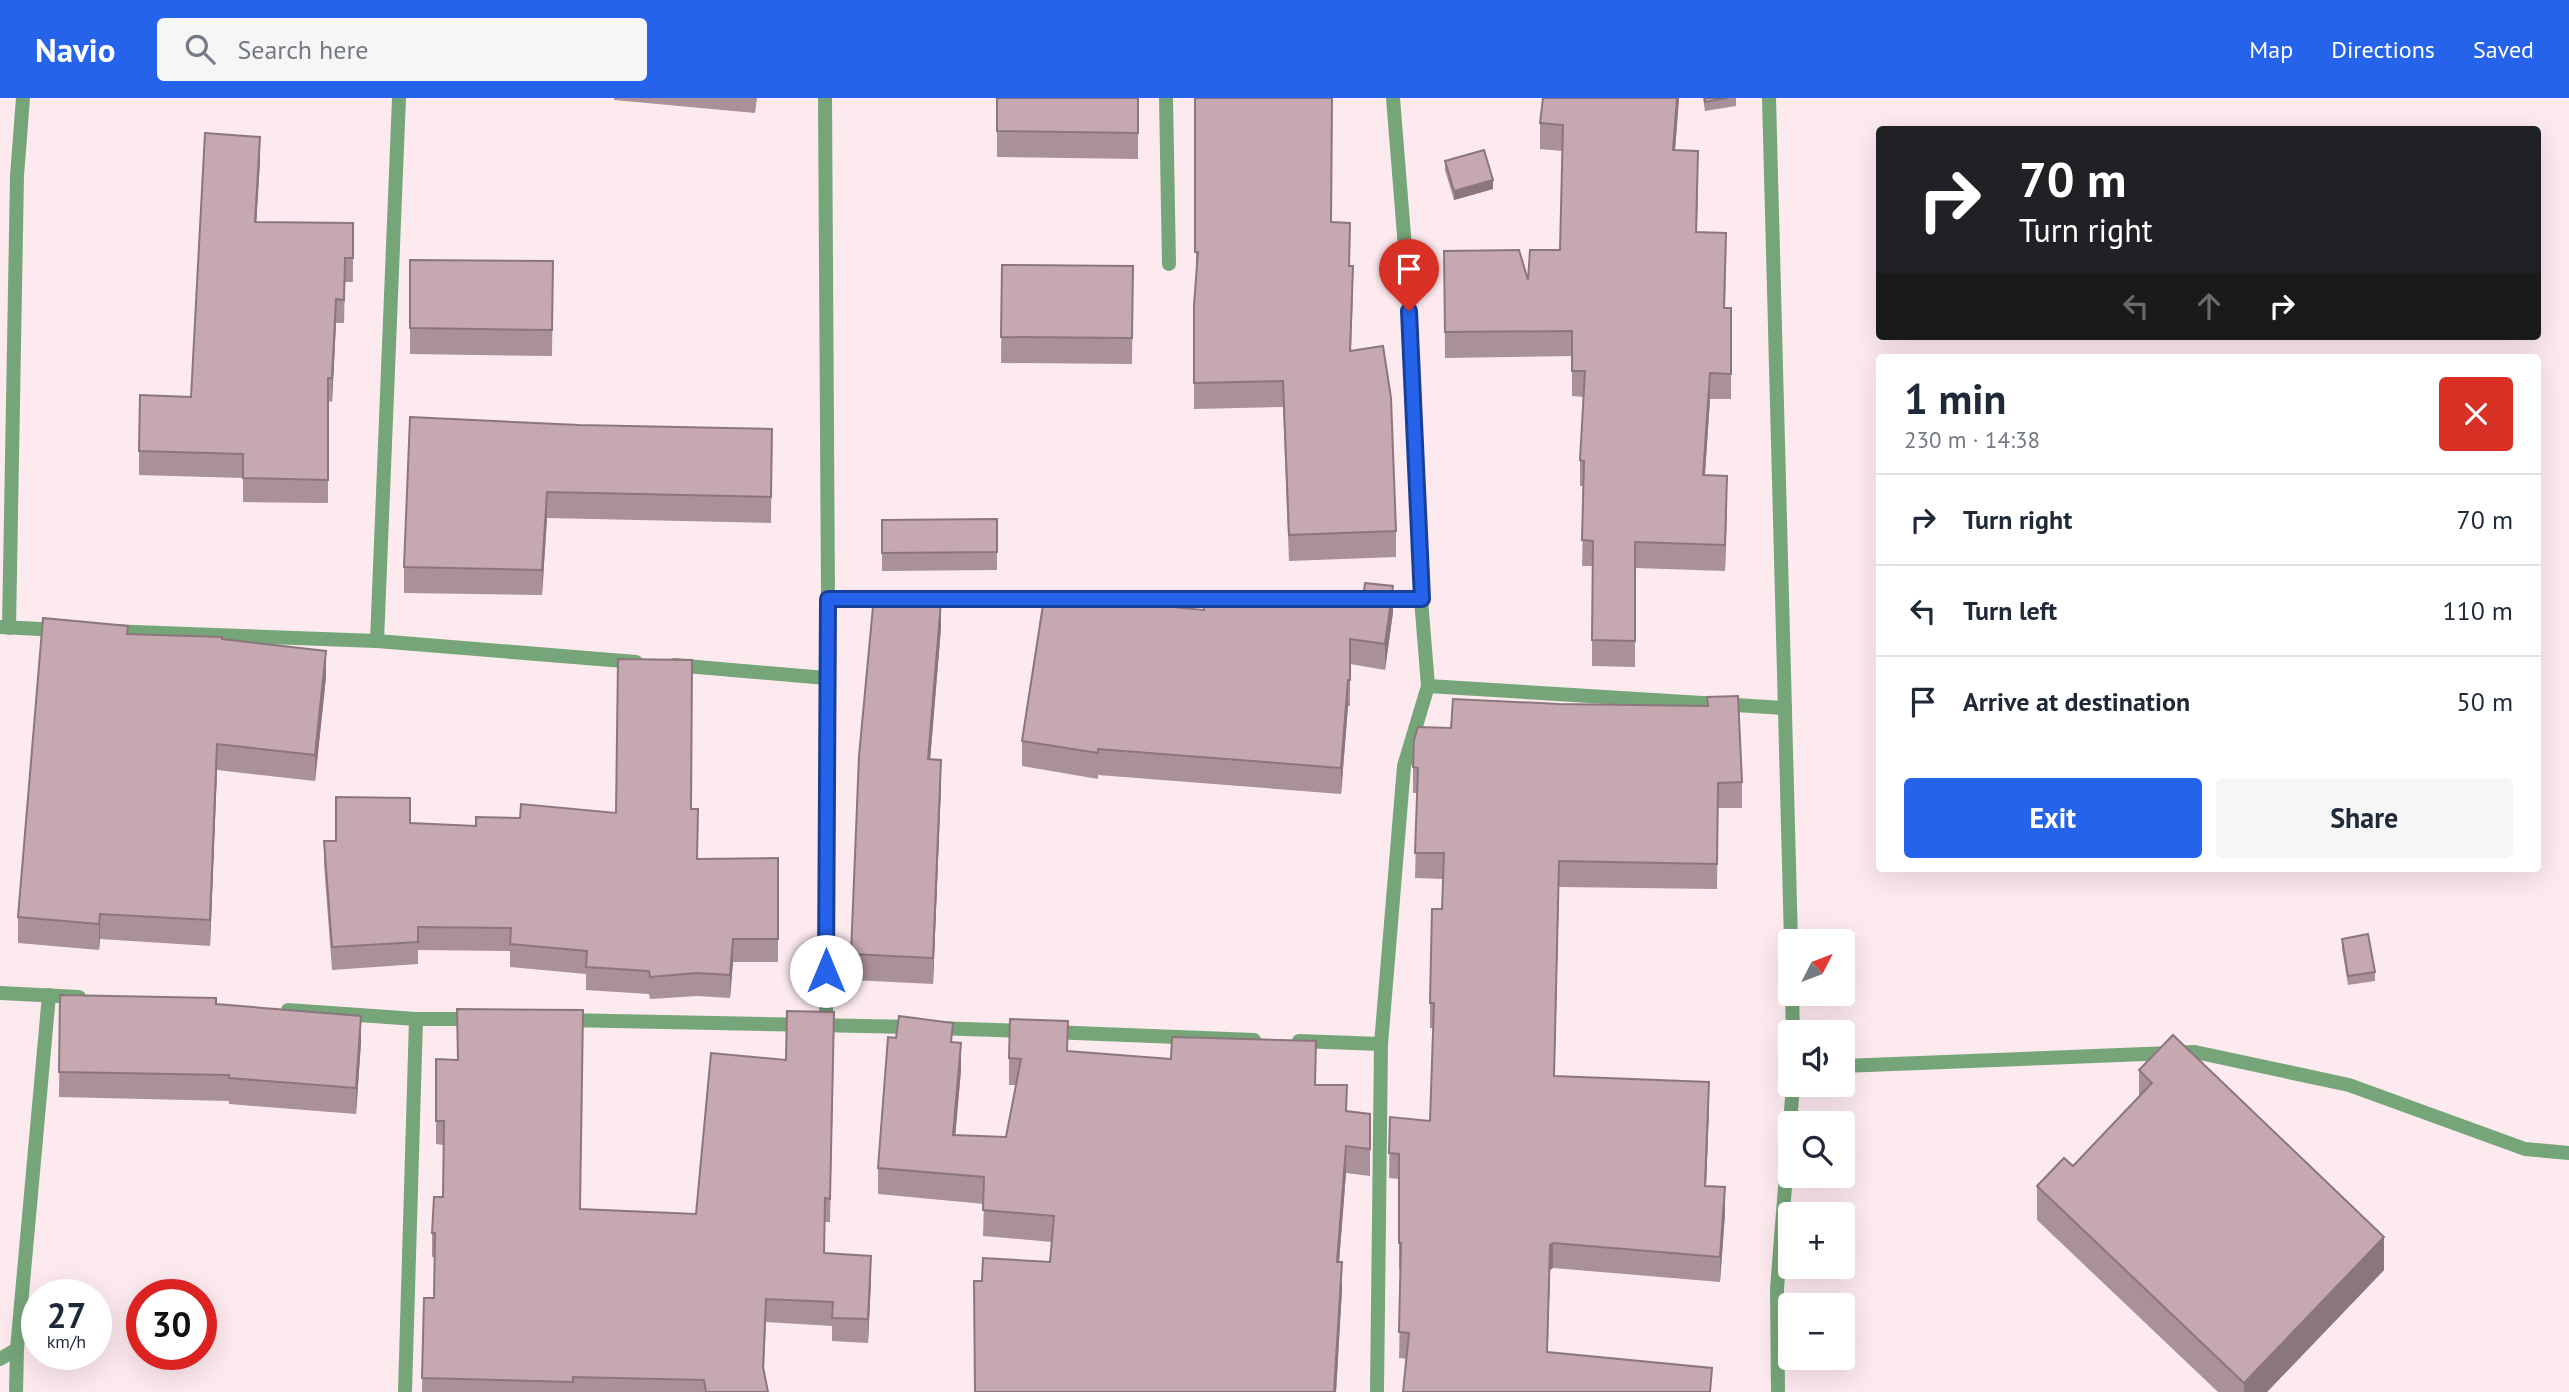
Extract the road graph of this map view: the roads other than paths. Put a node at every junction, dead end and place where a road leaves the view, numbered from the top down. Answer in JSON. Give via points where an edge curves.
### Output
{"nodes":[{"id":1,"x":23,"y":98,"type":"edge"},
{"id":2,"x":399,"y":98,"type":"edge"},
{"id":3,"x":825,"y":98,"type":"edge"},
{"id":4,"x":1166,"y":98,"type":"edge"},
{"id":5,"x":1393,"y":98,"type":"edge"},
{"id":6,"x":1769,"y":98,"type":"edge"},
{"id":7,"x":1169,"y":264,"type":"dead end"},
{"id":8,"x":828,"y":599,"type":"junction"},
{"id":9,"x":1422,"y":599,"type":"junction"},
{"id":10,"x":5,"y":628,"type":"edge"},
{"id":11,"x":377,"y":641,"type":"junction"},
{"id":12,"x":826,"y":678,"type":"junction"},
{"id":13,"x":1427,"y":687,"type":"junction"},
{"id":14,"x":1785,"y":708,"type":"junction"},
{"id":15,"x":1791,"y":929,"type":"edge"},
{"id":16,"x":0,"y":993,"type":"edge"},
{"id":17,"x":49,"y":995,"type":"junction"},
{"id":18,"x":90,"y":998,"type":"edge"},
{"id":19,"x":267,"y":1009,"type":"edge"},
{"id":20,"x":416,"y":1018,"type":"junction"},
{"id":21,"x":485,"y":1019,"type":"edge"},
{"id":22,"x":553,"y":1020,"type":"edge"},
{"id":23,"x":826,"y":1024,"type":"junction"},
{"id":24,"x":1381,"y":1044,"type":"junction"},
{"id":25,"x":1855,"y":1066,"type":"edge"},
{"id":26,"x":1792,"y":1097,"type":"edge"},
{"id":27,"x":2569,"y":1153,"type":"edge"},
{"id":28,"x":17,"y":1349,"type":"junction"},
{"id":29,"x":0,"y":1359,"type":"edge"},
{"id":30,"x":16,"y":1392,"type":"edge"},
{"id":31,"x":405,"y":1392,"type":"edge"},
{"id":32,"x":1377,"y":1392,"type":"edge"},
{"id":33,"x":1778,"y":1392,"type":"edge"}],
"edges":[{"from":1,"to":10,"type":"street"},
{"from":2,"to":11,"type":"street"},
{"from":3,"to":8,"type":"street"},
{"from":4,"to":7,"type":"street"},
{"from":5,"to":9,"type":"street","via":[[1408,285]]},
{"from":6,"to":14,"type":"street"},
{"from":8,"to":9,"type":"street"},
{"from":8,"to":12,"type":"street"},
{"from":9,"to":13,"type":"street"},
{"from":10,"to":11,"type":"street"},
{"from":11,"to":12,"type":"street"},
{"from":12,"to":23,"type":"street"},
{"from":13,"to":14,"type":"street"},
{"from":13,"to":24,"type":"street","via":[[1404,766]]},
{"from":14,"to":15,"type":"street"},
{"from":16,"to":17,"type":"street"},
{"from":17,"to":18,"type":"street"},
{"from":17,"to":28,"type":"street"},
{"from":19,"to":20,"type":"street"},
{"from":20,"to":21,"type":"street"},
{"from":20,"to":31,"type":"street"},
{"from":22,"to":23,"type":"street"},
{"from":23,"to":24,"type":"street"},
{"from":24,"to":32,"type":"street"},
{"from":25,"to":27,"type":"street","via":[[2195,1052],[2349,1085],[2525,1149]]},
{"from":26,"to":33,"type":"street","via":[[1777,1289]]},
{"from":28,"to":29,"type":"street"},
{"from":28,"to":30,"type":"street"}]}
